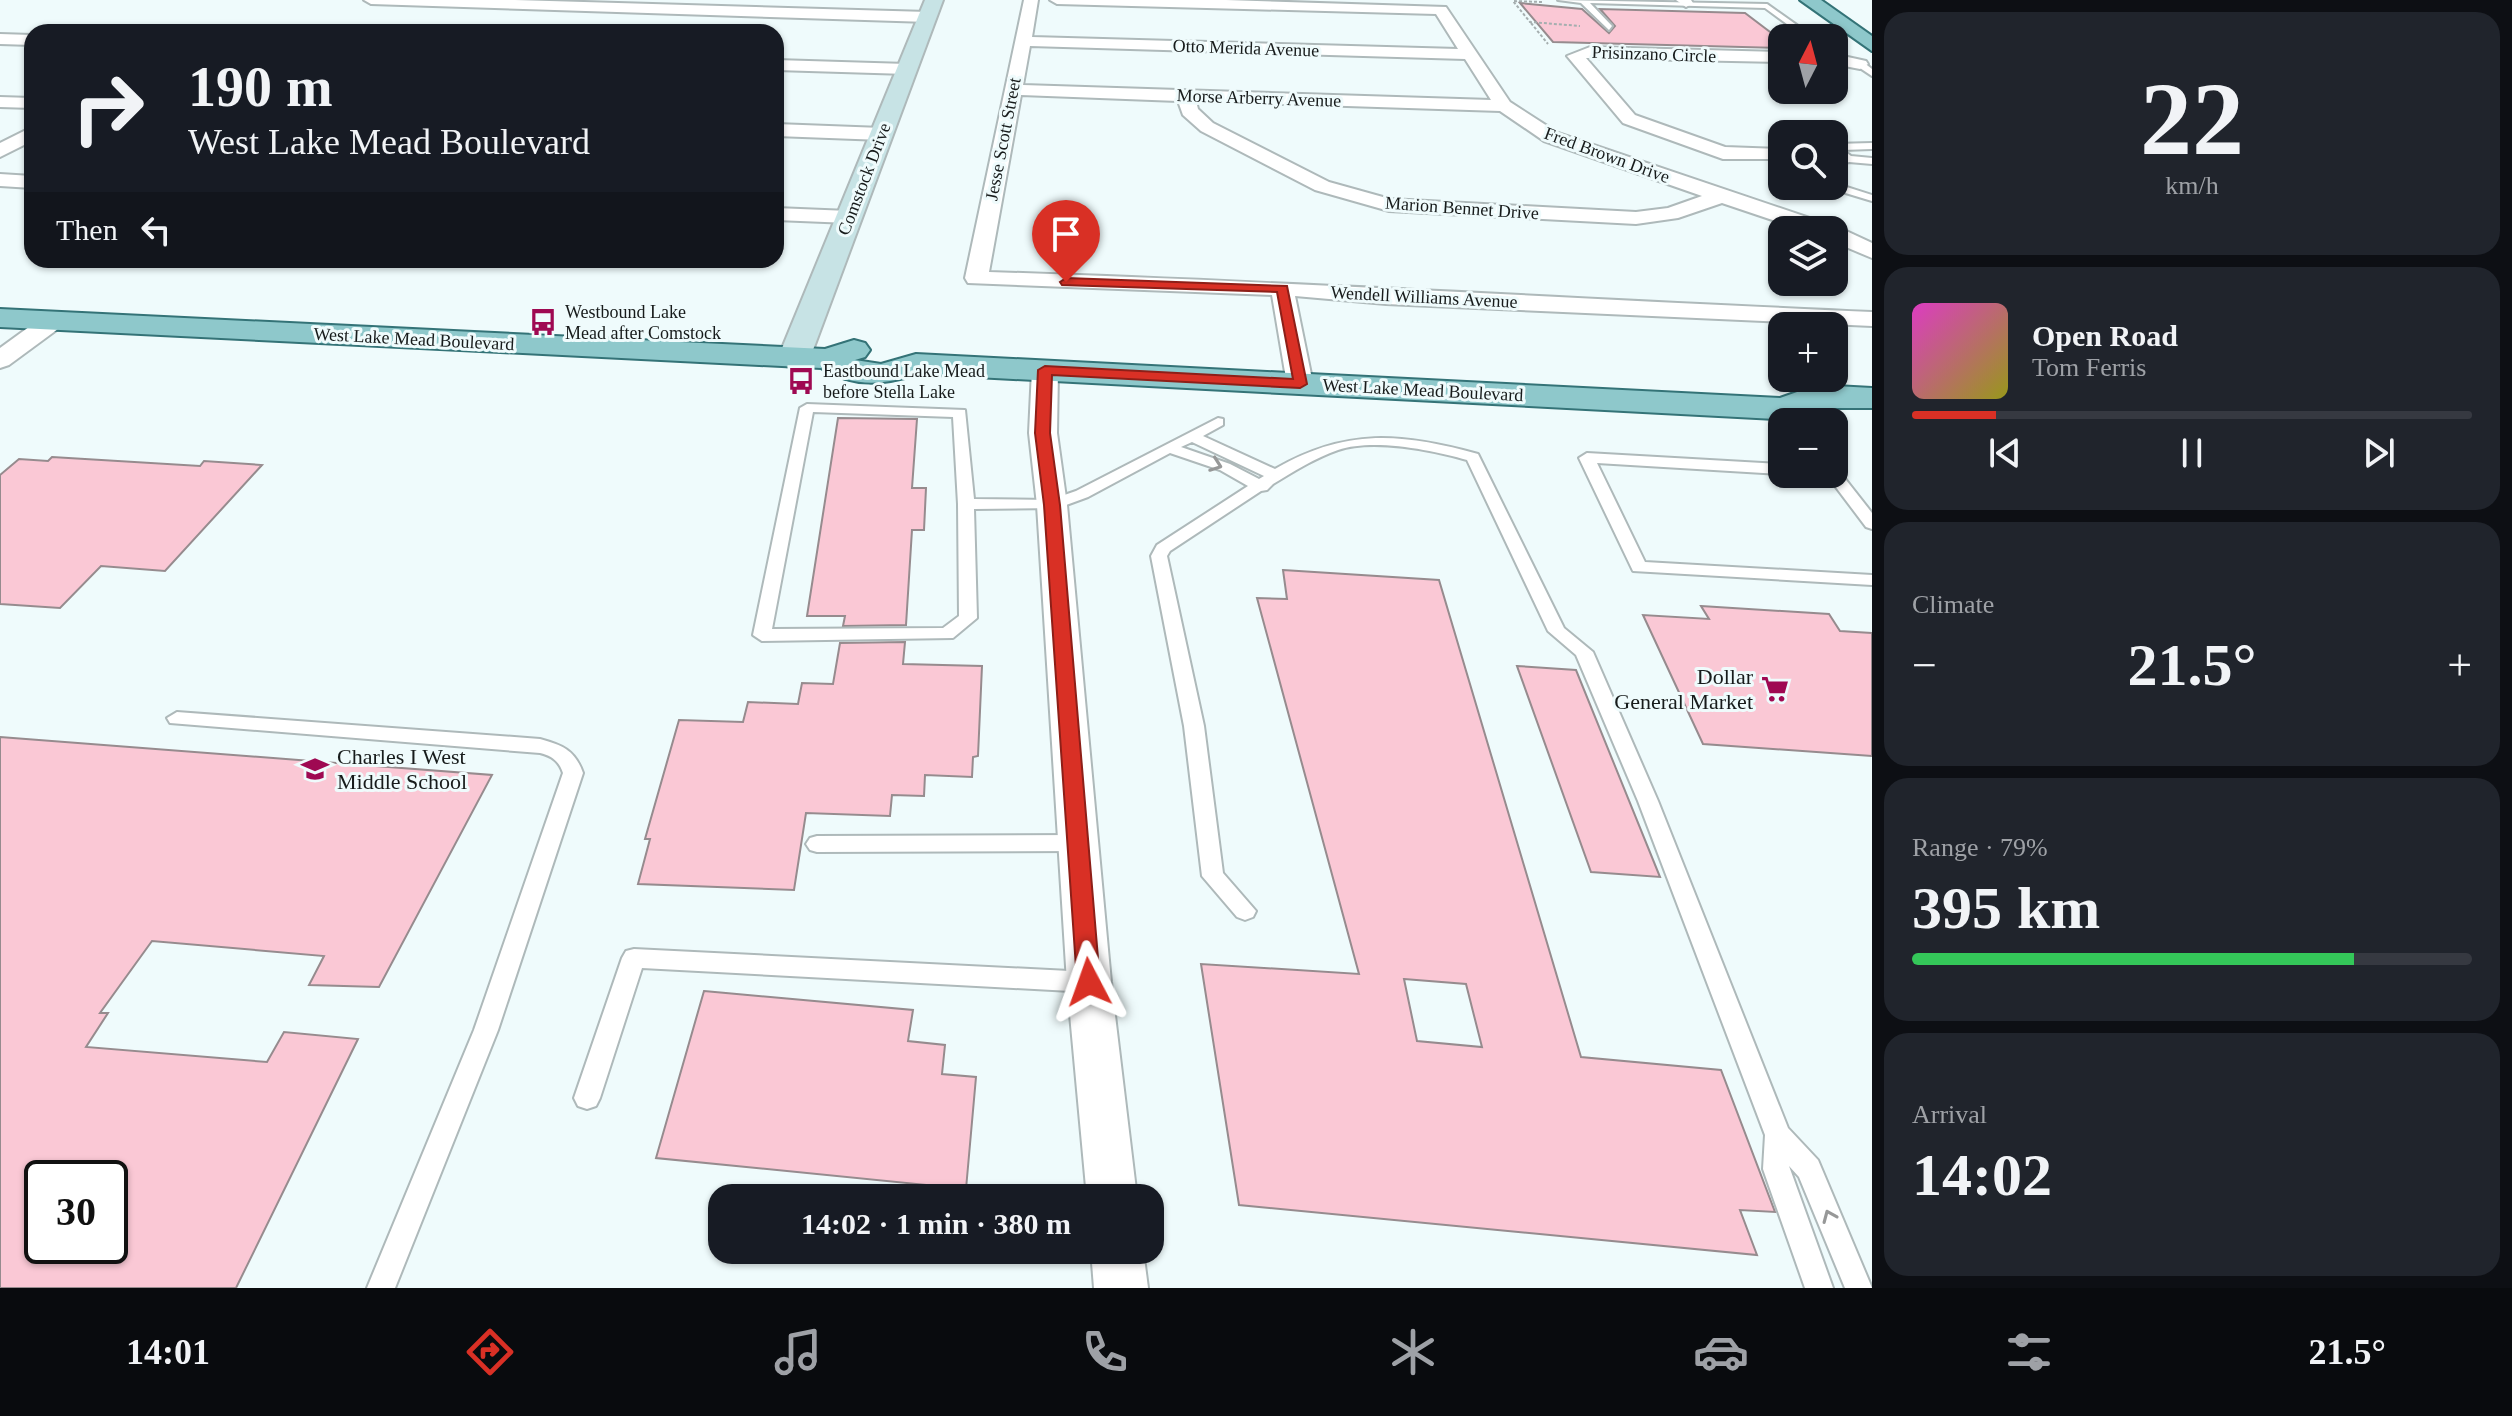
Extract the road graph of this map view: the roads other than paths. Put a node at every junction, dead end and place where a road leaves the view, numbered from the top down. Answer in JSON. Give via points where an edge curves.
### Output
{"nodes":[{"id":1,"x":371,"y":0,"type":"edge"},
{"id":2,"x":1031,"y":0,"type":"edge"},
{"id":3,"x":1057,"y":0,"type":"edge"},
{"id":4,"x":1562,"y":0,"type":"edge"},
{"id":5,"x":1809,"y":0,"type":"edge"},
{"id":6,"x":1841,"y":0,"type":"edge"},
{"id":7,"x":1583,"y":1,"type":"edge"},
{"id":8,"x":1662,"y":1,"type":"edge"},
{"id":9,"x":1684,"y":2,"type":"edge"},
{"id":10,"x":1333,"y":4,"type":"edge"},
{"id":11,"x":931,"y":9,"type":"edge"},
{"id":12,"x":1872,"y":21,"type":"edge"},
{"id":13,"x":1792,"y":24,"type":"edge"},
{"id":14,"x":1609,"y":28,"type":"dead end"},
{"id":15,"x":0,"y":39,"type":"edge"},
{"id":16,"x":24,"y":40,"type":"edge"},
{"id":17,"x":1023,"y":41,"type":"junction"},
{"id":18,"x":1872,"y":45,"type":"edge"},
{"id":19,"x":1470,"y":54,"type":"junction"},
{"id":20,"x":1768,"y":57,"type":"edge"},
{"id":21,"x":784,"y":65,"type":"edge"},
{"id":22,"x":907,"y":69,"type":"junction"},
{"id":23,"x":1013,"y":90,"type":"junction"},
{"id":24,"x":1186,"y":96,"type":"junction"},
{"id":25,"x":0,"y":102,"type":"edge"},
{"id":26,"x":24,"y":103,"type":"edge"},
{"id":27,"x":1504,"y":106,"type":"junction"},
{"id":28,"x":784,"y":130,"type":"edge"},
{"id":29,"x":882,"y":134,"type":"junction"},
{"id":30,"x":24,"y":138,"type":"edge"},
{"id":31,"x":1872,"y":149,"type":"edge"},
{"id":32,"x":1848,"y":150,"type":"edge"},
{"id":33,"x":0,"y":151,"type":"edge"},
{"id":34,"x":1768,"y":151,"type":"edge"},
{"id":35,"x":1848,"y":154,"type":"edge"},
{"id":36,"x":1872,"y":161,"type":"edge"},
{"id":37,"x":0,"y":180,"type":"edge"},
{"id":38,"x":24,"y":182,"type":"edge"},
{"id":39,"x":1848,"y":191,"type":"edge"},
{"id":40,"x":1722,"y":196,"type":"junction"},
{"id":41,"x":1872,"y":198,"type":"edge"},
{"id":42,"x":784,"y":214,"type":"edge"},
{"id":43,"x":1781,"y":216,"type":"edge"},
{"id":44,"x":849,"y":217,"type":"junction"},
{"id":45,"x":1848,"y":240,"type":"edge"},
{"id":46,"x":1872,"y":251,"type":"edge"},
{"id":47,"x":976,"y":278,"type":"joint"},
{"id":48,"x":1282,"y":288,"type":"junction"},
{"id":49,"x":0,"y":318,"type":"edge"},
{"id":50,"x":1872,"y":319,"type":"edge"},
{"id":51,"x":53,"y":321,"type":"junction"},
{"id":52,"x":794,"y":358,"type":"junction"},
{"id":53,"x":0,"y":360,"type":"edge"},
{"id":54,"x":1045,"y":370,"type":"junction"},
{"id":55,"x":1300,"y":384,"type":"junction"},
{"id":56,"x":1872,"y":398,"type":"edge"},
{"id":57,"x":1800,"y":408,"type":"edge"},
{"id":58,"x":1768,"y":415,"type":"edge"},
{"id":59,"x":1218,"y":422,"type":"dead end"},
{"id":60,"x":1848,"y":425,"type":"edge"},
{"id":61,"x":1872,"y":428,"type":"edge"},
{"id":62,"x":1192,"y":436,"type":"junction"},
{"id":63,"x":1168,"y":448,"type":"junction"},
{"id":64,"x":1768,"y":468,"type":"edge"},
{"id":65,"x":1270,"y":482,"type":"junction"},
{"id":66,"x":1845,"y":488,"type":"edge"},
{"id":67,"x":966,"y":504,"type":"junction"},
{"id":68,"x":1052,"y":505,"type":"junction"},
{"id":69,"x":1872,"y":524,"type":"edge"},
{"id":70,"x":1872,"y":580,"type":"edge"},
{"id":71,"x":177,"y":718,"type":"dead end"},
{"id":72,"x":1078,"y":843,"type":"junction"},
{"id":73,"x":817,"y":844,"type":"dead end"},
{"id":74,"x":1245,"y":911,"type":"dead end"},
{"id":75,"x":1089,"y":982,"type":"junction"},
{"id":76,"x":587,"y":1098,"type":"dead end"},
{"id":77,"x":1778,"y":1135,"type":"junction"},
{"id":78,"x":1111,"y":1184,"type":"edge"},
{"id":79,"x":1118,"y":1264,"type":"edge"},
{"id":80,"x":381,"y":1288,"type":"edge"},
{"id":81,"x":1121,"y":1288,"type":"edge"},
{"id":82,"x":1819,"y":1288,"type":"edge"},
{"id":83,"x":1859,"y":1288,"type":"edge"}],
"edges":[{"from":1,"to":11,"type":"street"},
{"from":2,"to":17,"type":"street","name":"Jesse Scott Street"},
{"from":3,"to":10,"type":"street"},
{"from":4,"to":7,"type":"lane"},
{"from":5,"to":18,"type":"main road"},
{"from":6,"to":12,"type":"main road"},
{"from":7,"to":8,"type":"lane"},
{"from":7,"to":14,"type":"lane"},
{"from":8,"to":9,"type":"lane"},
{"from":9,"to":13,"type":"lane","via":[[1767,6]]},
{"from":10,"to":19,"type":"street","name":"Fred Brown Drive","via":[[1441,10]]},
{"from":11,"to":22,"type":"street","name":"Comstock Drive"},
{"from":15,"to":16,"type":"street"},
{"from":17,"to":19,"type":"street","name":"Otto Merida Avenue"},
{"from":17,"to":23,"type":"street","name":"Jesse Scott Street"},
{"from":19,"to":27,"type":"street","name":"Fred Brown Drive"},
{"from":20,"to":34,"type":"street","name":"Prisinzano Circle","via":[[1590,52],[1575,56],[1629,119],[1723,153]]},
{"from":21,"to":22,"type":"street"},
{"from":22,"to":29,"type":"street","name":"Comstock Drive"},
{"from":23,"to":24,"type":"street","name":"Morse Arberry Avenue"},
{"from":23,"to":47,"type":"street","name":"Jesse Scott Street"},
{"from":24,"to":27,"type":"street","name":"Morse Arberry Avenue"},
{"from":24,"to":40,"type":"street","name":"Marion Bennet Drive","via":[[1189,111],[1207,127],[1322,186],[1389,205],[1636,218],[1671,214]]},
{"from":25,"to":26,"type":"street"},
{"from":27,"to":40,"type":"street","name":"Fred Brown Drive","via":[[1551,137]]},
{"from":28,"to":29,"type":"street"},
{"from":29,"to":44,"type":"street","name":"Comstock Drive"},
{"from":30,"to":33,"type":"street"},
{"from":31,"to":32,"type":"lane"},
{"from":35,"to":36,"type":"lane"},
{"from":37,"to":38,"type":"street"},
{"from":39,"to":41,"type":"lane"},
{"from":40,"to":43,"type":"street","name":"Fred Brown Drive"},
{"from":42,"to":44,"type":"street"},
{"from":44,"to":52,"type":"street","name":"Comstock Drive"},
{"from":45,"to":46,"type":"street"},
{"from":47,"to":48,"type":"street","name":"Wendell Williams Avenue"},
{"from":48,"to":50,"type":"street","name":"Wendell Williams Avenue"},
{"from":48,"to":55,"type":"street"},
{"from":49,"to":51,"type":"main road","name":"West Lake Mead Boulevard"},
{"from":51,"to":52,"type":"main road","name":"West Lake Mead Boulevard"},
{"from":51,"to":53,"type":"street"},
{"from":52,"to":54,"type":"main road","name":"West Lake Mead Boulevard","via":[[828,359],[852,374],[882,375],[916,364]]},
{"from":54,"to":55,"type":"main road","name":"West Lake Mead Boulevard"},
{"from":54,"to":68,"type":"street","via":[[1043,433]]},
{"from":55,"to":58,"type":"main road","name":"West Lake Mead Boulevard"},
{"from":56,"to":57,"type":"main road","name":"West Lake Mead Boulevard","via":[[1817,395]]},
{"from":59,"to":62,"type":"lane"},
{"from":60,"to":61,"type":"main road"},
{"from":62,"to":63,"type":"lane"},
{"from":62,"to":65,"type":"lane"},
{"from":63,"to":65,"type":"lane","one_way":true},
{"from":63,"to":68,"type":"lane"},
{"from":64,"to":70,"type":"lane","via":[[1587,458],[1639,567]]},
{"from":65,"to":74,"type":"lane","via":[[1163,548],[1159,556],[1194,726],[1213,876]]},
{"from":65,"to":77,"type":"lane","via":[[1334,446],[1355,443],[1443,449],[1473,457],[1557,631],[1584,652]]},
{"from":66,"to":69,"type":"lane"},
{"from":67,"to":67,"type":"lane","via":[[960,413],[807,408],[762,635],[947,634],[968,618]]},
{"from":67,"to":68,"type":"lane"},
{"from":68,"to":72,"type":"street"},
{"from":71,"to":80,"type":"lane","via":[[540,746],[561,751],[569,760],[573,773],[486,1030]]},
{"from":72,"to":73,"type":"lane"},
{"from":72,"to":75,"type":"street"},
{"from":75,"to":76,"type":"lane","via":[[634,958]]},
{"from":75,"to":78,"type":"street"},
{"from":77,"to":82,"type":"lane","via":[[1776,1169]]},
{"from":83,"to":77,"type":"lane","one_way":true,"via":[[1809,1169]]},
{"from":79,"to":81,"type":"street"}]}
